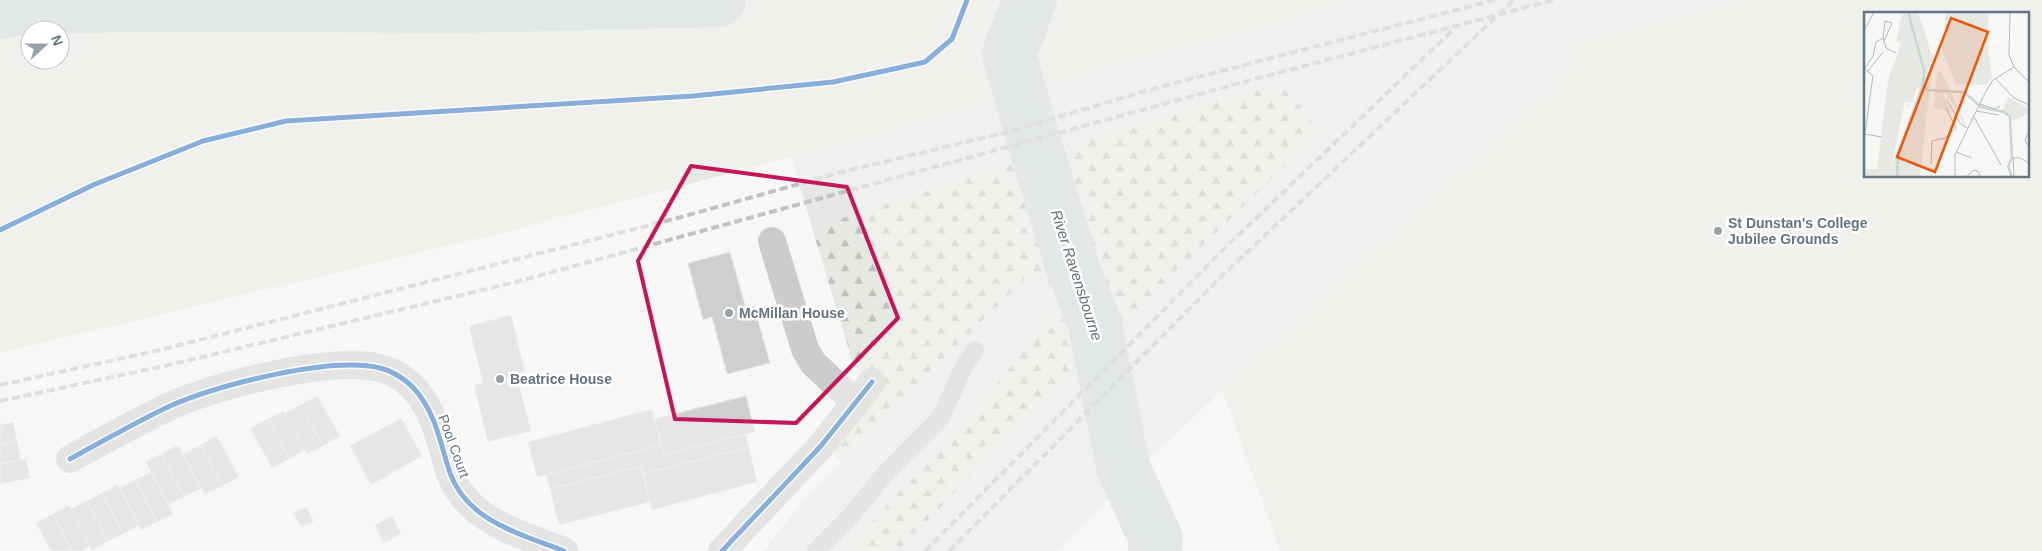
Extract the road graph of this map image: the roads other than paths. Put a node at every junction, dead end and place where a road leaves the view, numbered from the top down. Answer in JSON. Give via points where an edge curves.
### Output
{"nodes":[{"id":1,"x":772,"y":241,"type":"dead end"},
{"id":2,"x":975,"y":350,"type":"dead end"},
{"id":3,"x":70,"y":459,"type":"dead end"},
{"id":4,"x":564,"y":551,"type":"edge"},
{"id":5,"x":722,"y":551,"type":"edge"},
{"id":6,"x":816,"y":551,"type":"edge"}],
"edges":[{"from":1,"to":5,"type":"street","via":[[805,349],[813,363],[864,392],[820,448]]},
{"from":2,"to":6,"type":"lane","via":[[940,417]]},
{"from":3,"to":4,"type":"street","name":"Pool Court","via":[[171,406],[216,390],[323,367],[381,368],[410,384],[427,406],[451,474],[469,504],[503,527]]}]}
